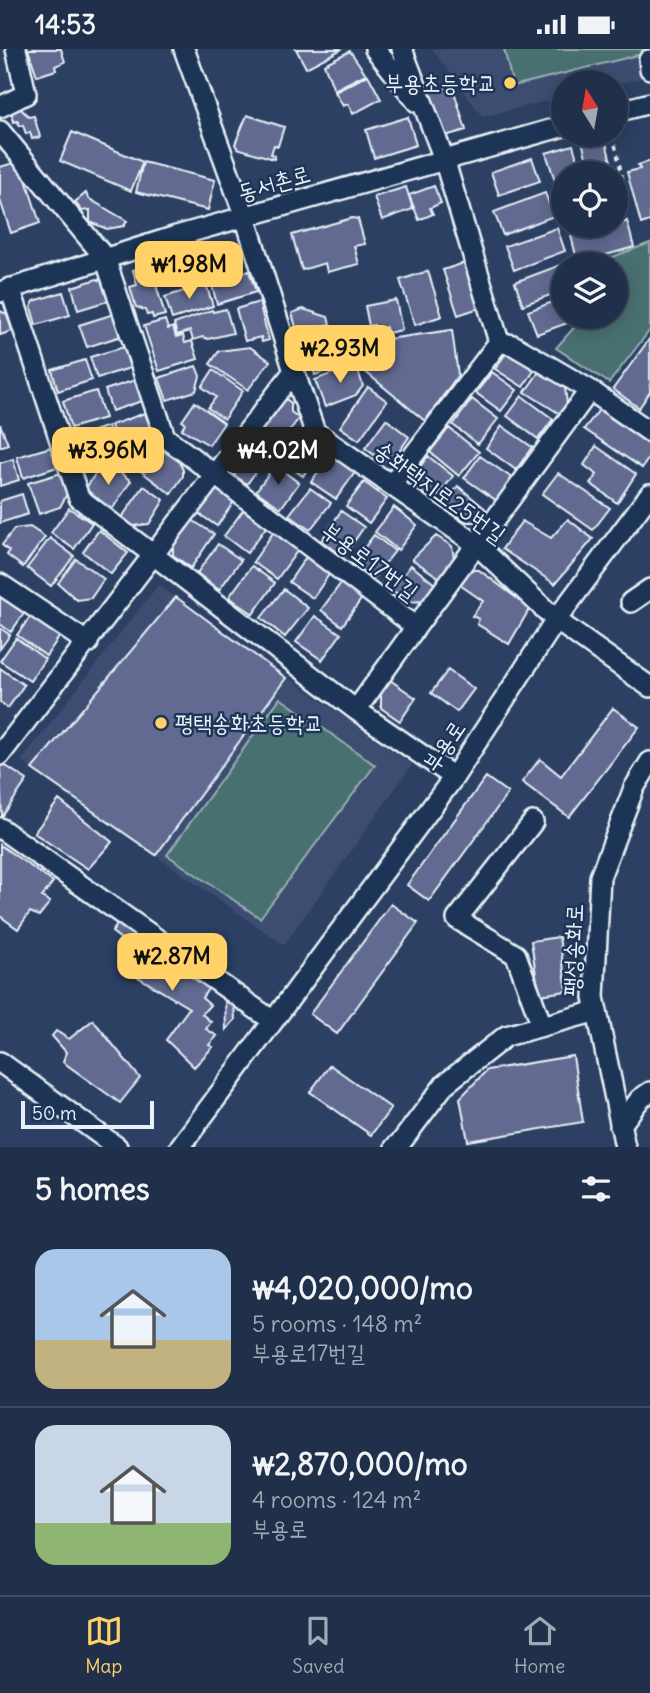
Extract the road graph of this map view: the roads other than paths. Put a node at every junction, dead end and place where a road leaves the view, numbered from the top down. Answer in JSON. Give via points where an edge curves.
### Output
{"nodes":[{"id":1,"x":16,"y":49,"type":"edge"},
{"id":2,"x":184,"y":49,"type":"edge"},
{"id":3,"x":374,"y":49,"type":"edge"},
{"id":4,"x":402,"y":49,"type":"edge"},
{"id":5,"x":650,"y":103,"type":"edge"},
{"id":6,"x":0,"y":107,"type":"edge"},
{"id":7,"x":628,"y":109,"type":"edge"},
{"id":8,"x":427,"y":114,"type":"junction"},
{"id":9,"x":551,"y":130,"type":"edge"},
{"id":10,"x":0,"y":131,"type":"edge"},
{"id":11,"x":444,"y":159,"type":"junction"},
{"id":12,"x":245,"y":217,"type":"junction"},
{"id":13,"x":105,"y":258,"type":"junction"},
{"id":14,"x":5,"y":290,"type":"edge"},
{"id":15,"x":499,"y":342,"type":"junction"},
{"id":16,"x":294,"y":371,"type":"junction"},
{"id":17,"x":590,"y":390,"type":"junction"},
{"id":18,"x":650,"y":432,"type":"edge"},
{"id":19,"x":216,"y":474,"type":"junction"},
{"id":20,"x":391,"y":485,"type":"junction"},
{"id":21,"x":650,"y":494,"type":"edge"},
{"id":22,"x":475,"y":544,"type":"junction"},
{"id":23,"x":155,"y":555,"type":"junction"},
{"id":24,"x":0,"y":584,"type":"edge"},
{"id":25,"x":650,"y":589,"type":"edge"},
{"id":26,"x":631,"y":602,"type":"dead end"},
{"id":27,"x":556,"y":620,"type":"junction"},
{"id":28,"x":416,"y":627,"type":"junction"},
{"id":29,"x":88,"y":643,"type":"junction"},
{"id":30,"x":650,"y":687,"type":"edge"},
{"id":31,"x":356,"y":710,"type":"junction"},
{"id":32,"x":0,"y":755,"type":"edge"},
{"id":33,"x":650,"y":762,"type":"edge"},
{"id":34,"x":454,"y":777,"type":"junction"},
{"id":35,"x":534,"y":822,"type":"dead end"},
{"id":36,"x":0,"y":828,"type":"edge"},
{"id":37,"x":597,"y":1011,"type":"junction"},
{"id":38,"x":272,"y":1021,"type":"junction"},
{"id":39,"x":542,"y":1026,"type":"junction"},
{"id":40,"x":0,"y":1062,"type":"edge"},
{"id":41,"x":650,"y":1092,"type":"edge"},
{"id":42,"x":620,"y":1126,"type":"junction"},
{"id":43,"x":117,"y":1147,"type":"edge"},
{"id":44,"x":180,"y":1147,"type":"edge"},
{"id":45,"x":395,"y":1147,"type":"edge"},
{"id":46,"x":625,"y":1147,"type":"edge"}],
"edges":[{"from":1,"to":6,"type":"street","via":[[26,95]]},
{"from":2,"to":12,"type":"street","name":"송화택지로25번길"},
{"from":3,"to":8,"type":"street"},
{"from":4,"to":8,"type":"street"},
{"from":5,"to":7,"type":"street"},
{"from":8,"to":11,"type":"street"},
{"from":9,"to":11,"type":"street","name":"동서촌로"},
{"from":10,"to":13,"type":"street","name":"부용로17번길"},
{"from":11,"to":12,"type":"street","name":"동서촌로"},
{"from":11,"to":15,"type":"street"},
{"from":12,"to":13,"type":"street","name":"동서촌로"},
{"from":12,"to":16,"type":"street","name":"송화택지로25번길"},
{"from":13,"to":14,"type":"street","name":"동서촌로"},
{"from":13,"to":19,"type":"street","name":"부용로17번길","via":[[166,437]]},
{"from":14,"to":23,"type":"street","via":[[79,498]]},
{"from":15,"to":17,"type":"street","via":[[513,345]]},
{"from":15,"to":20,"type":"street"},
{"from":16,"to":19,"type":"street"},
{"from":16,"to":20,"type":"street","name":"송화택지로25번길","via":[[316,432]]},
{"from":17,"to":18,"type":"street"},
{"from":17,"to":22,"type":"street"},
{"from":19,"to":23,"type":"street"},
{"from":19,"to":28,"type":"street","name":"부용로17번길"},
{"from":20,"to":22,"type":"street","name":"송화택지로25번길"},
{"from":21,"to":27,"type":"street","name":"부용로"},
{"from":22,"to":27,"type":"street","name":"송화택지로25번길"},
{"from":22,"to":28,"type":"street"},
{"from":23,"to":29,"type":"street"},
{"from":23,"to":31,"type":"street"},
{"from":24,"to":29,"type":"street"},
{"from":25,"to":26,"type":"street"},
{"from":27,"to":30,"type":"street","name":"송화택지로25번길"},
{"from":27,"to":34,"type":"street","name":"부용로"},
{"from":28,"to":31,"type":"street","name":"부용로17번길"},
{"from":29,"to":32,"type":"street"},
{"from":31,"to":34,"type":"street"},
{"from":33,"to":37,"type":"street","name":"팽성송화로","via":[[634,788],[600,877]]},
{"from":34,"to":38,"type":"street","name":"부용로"},
{"from":35,"to":39,"type":"street","via":[[457,919],[516,955]]},
{"from":36,"to":38,"type":"street"},
{"from":37,"to":39,"type":"street"},
{"from":37,"to":42,"type":"street","name":"팽성송화로"},
{"from":38,"to":44,"type":"street","name":"부용로"},
{"from":39,"to":45,"type":"street","via":[[506,1036],[445,1084]]},
{"from":40,"to":43,"type":"street"},
{"from":41,"to":42,"type":"street"},
{"from":42,"to":46,"type":"street","name":"팽성송화로"}]}
